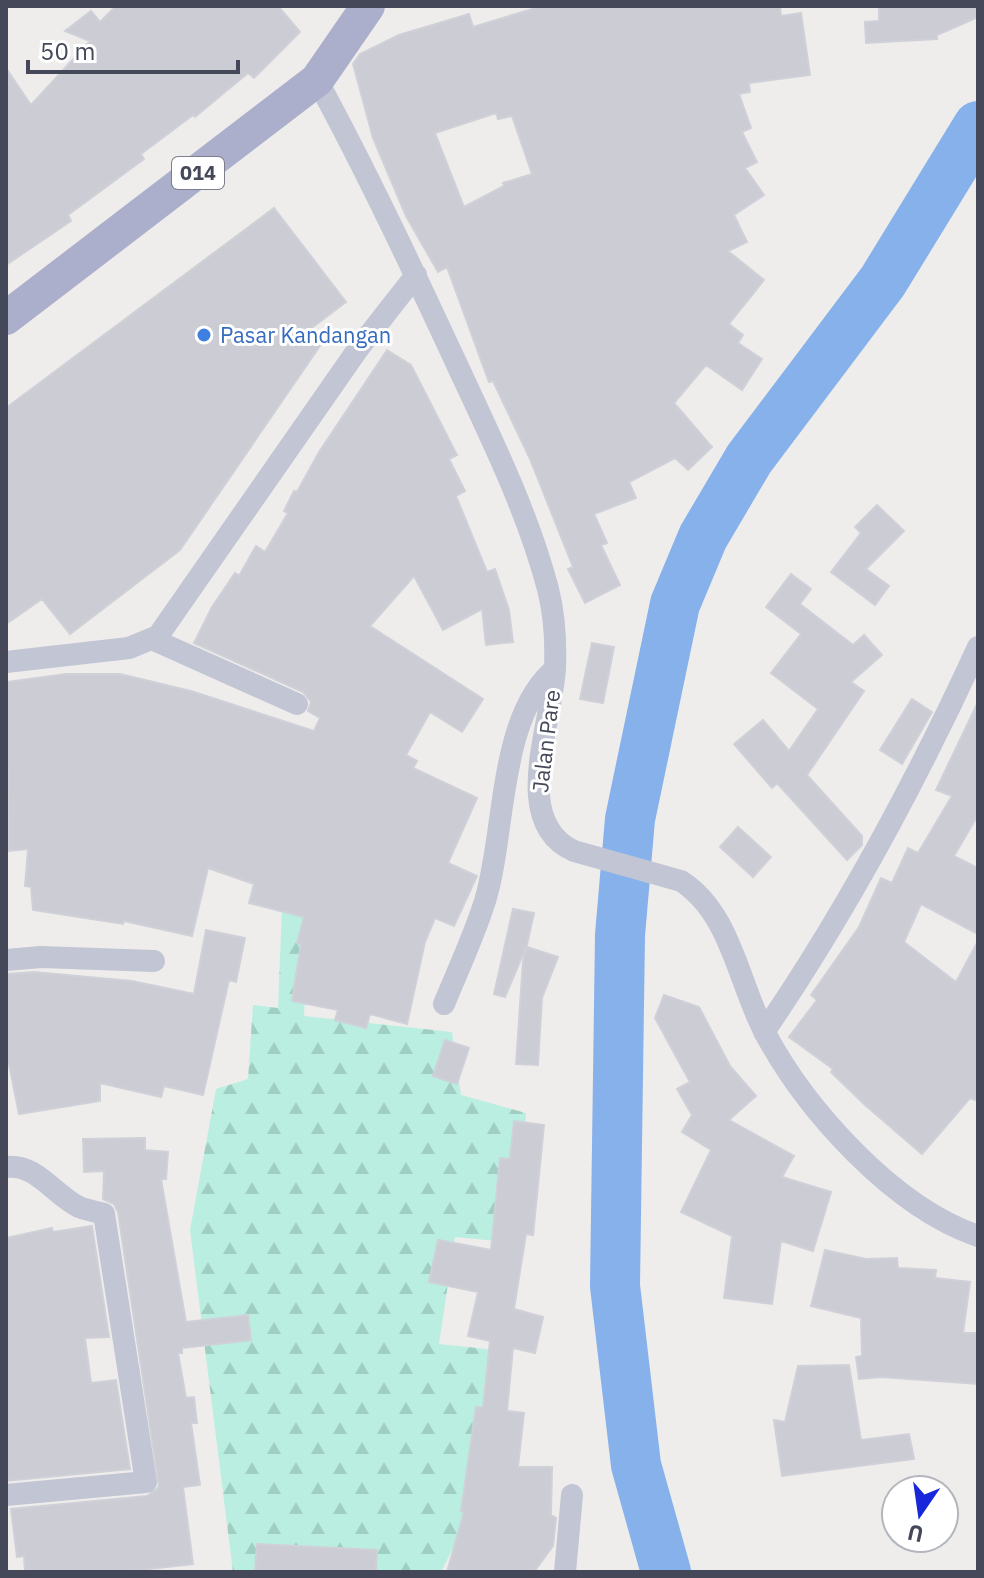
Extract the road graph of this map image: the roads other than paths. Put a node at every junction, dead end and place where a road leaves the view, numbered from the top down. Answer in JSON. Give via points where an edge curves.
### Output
{"nodes":[{"id":1,"x":368,"y":6,"type":"edge"},
{"id":2,"x":317,"y":80,"type":"junction"},
{"id":3,"x":416,"y":275,"type":"junction"},
{"id":4,"x":6,"y":318,"type":"edge"},
{"id":5,"x":154,"y":640,"type":"junction"},
{"id":6,"x":978,"y":647,"type":"edge"},
{"id":7,"x":6,"y":662,"type":"edge"},
{"id":8,"x":555,"y":669,"type":"junction"},
{"id":9,"x":297,"y":704,"type":"dead end"},
{"id":10,"x":6,"y":960,"type":"edge"},
{"id":11,"x":154,"y":961,"type":"dead end"},
{"id":12,"x":444,"y":1004,"type":"dead end"},
{"id":13,"x":764,"y":1032,"type":"junction"},
{"id":14,"x":6,"y":1167,"type":"edge"},
{"id":15,"x":978,"y":1236,"type":"edge"},
{"id":16,"x":6,"y":1495,"type":"edge"},
{"id":17,"x":572,"y":1495,"type":"dead end"},
{"id":18,"x":565,"y":1572,"type":"edge"}],
"edges":[{"from":1,"to":2,"type":"main road","number":"014"},
{"from":2,"to":3,"type":"street","name":"Jalan Pare"},
{"from":2,"to":4,"type":"main road","number":"014"},
{"from":3,"to":5,"type":"street"},
{"from":3,"to":8,"type":"street","name":"Jalan Pare","via":[[530,534],[549,591]]},
{"from":5,"to":7,"type":"street","via":[[129,648]]},
{"from":5,"to":9,"type":"street"},
{"from":6,"to":13,"type":"street","via":[[875,857]]},
{"from":8,"to":12,"type":"street","via":[[534,690],[526,708],[485,900]]},
{"from":8,"to":13,"type":"street","name":"Jalan Pare","via":[[538,795],[550,834],[574,851],[681,881],[696,890],[715,913]]},
{"from":10,"to":11,"type":"street"},
{"from":13,"to":15,"type":"street","name":"Jalan Pare","via":[[846,1142],[907,1198]]},
{"from":14,"to":16,"type":"street","via":[[34,1172],[80,1207],[104,1214],[146,1482]]},
{"from":17,"to":18,"type":"street"}]}
